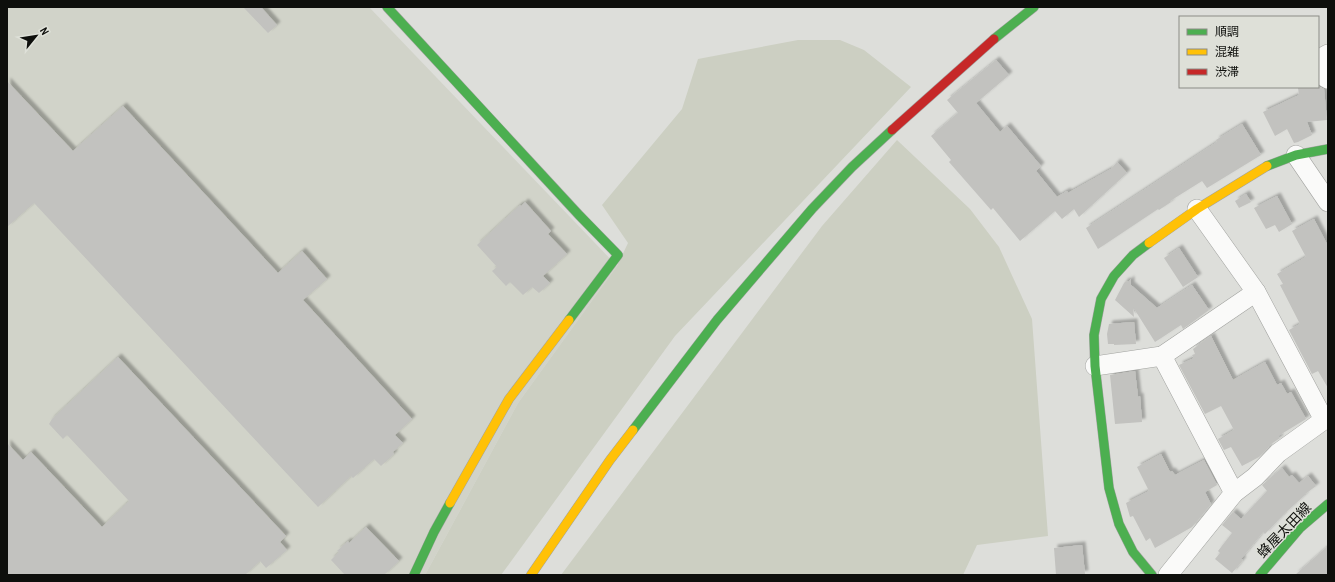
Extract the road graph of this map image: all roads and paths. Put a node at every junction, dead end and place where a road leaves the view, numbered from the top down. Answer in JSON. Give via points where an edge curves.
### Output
{"nodes":[{"id":1,"x":387,"y":7,"type":"edge"},
{"id":2,"x":1034,"y":7,"type":"edge"},
{"id":3,"x":1328,"y":54,"type":"edge"},
{"id":4,"x":1328,"y":79,"type":"edge"},
{"id":5,"x":1328,"y":149,"type":"edge"},
{"id":6,"x":1296,"y":155,"type":"junction"},
{"id":7,"x":1328,"y":202,"type":"edge"},
{"id":8,"x":1197,"y":209,"type":"junction"},
{"id":9,"x":1256,"y":292,"type":"junction"},
{"id":10,"x":1162,"y":356,"type":"junction"},
{"id":11,"x":1095,"y":366,"type":"junction"},
{"id":12,"x":1326,"y":418,"type":"edge"},
{"id":13,"x":1234,"y":493,"type":"junction"},
{"id":14,"x":1328,"y":504,"type":"edge"},
{"id":15,"x":414,"y":575,"type":"edge"},
{"id":16,"x":532,"y":575,"type":"edge"},
{"id":17,"x":1152,"y":575,"type":"edge"},
{"id":18,"x":1168,"y":575,"type":"edge"},
{"id":19,"x":1260,"y":575,"type":"edge"}],
"edges":[{"from":1,"to":15,"type":"street","via":[[618,255],[509,399],[434,532]]},
{"from":2,"to":16,"type":"street","via":[[930,94],[852,167],[812,209],[717,320],[610,460]]},
{"from":3,"to":4,"type":"street","via":[[1322,58],[1319,66],[1321,74]]},
{"from":5,"to":6,"type":"street"},
{"from":6,"to":7,"type":"street"},
{"from":6,"to":8,"type":"street","via":[[1268,166]]},
{"from":8,"to":9,"type":"street"},
{"from":8,"to":11,"type":"street","via":[[1133,255],[1114,276],[1101,299],[1094,334]]},
{"from":9,"to":10,"type":"street"},
{"from":9,"to":12,"type":"street"},
{"from":10,"to":11,"type":"street"},
{"from":10,"to":13,"type":"street"},
{"from":11,"to":17,"type":"street","via":[[1109,488],[1119,524],[1133,552]]},
{"from":12,"to":13,"type":"street","via":[[1278,453],[1255,477]]},
{"from":13,"to":18,"type":"street"},
{"from":14,"to":19,"type":"street","name":"蜂屋太田線","via":[[1300,529]]}]}
